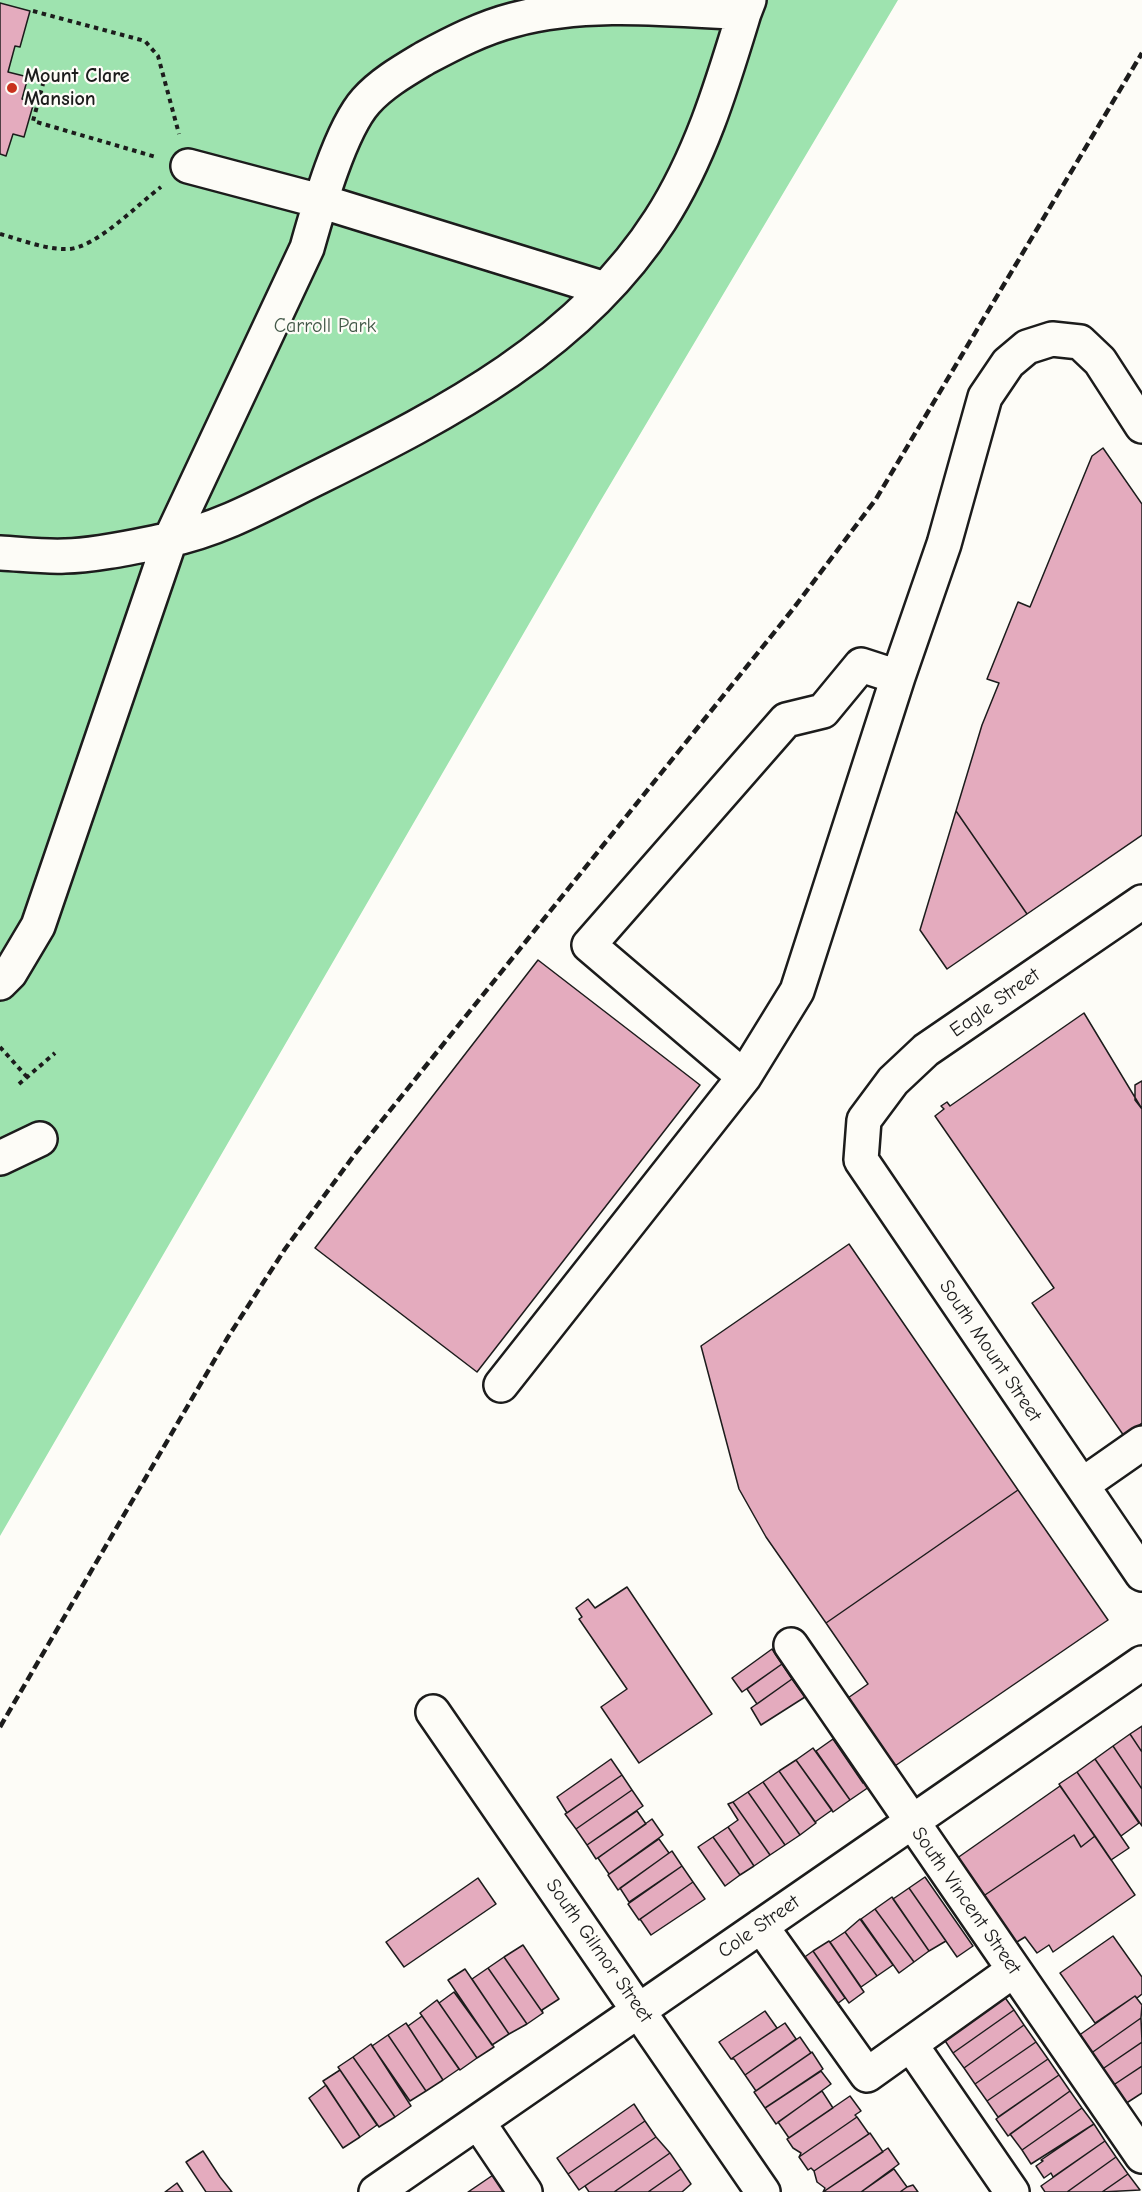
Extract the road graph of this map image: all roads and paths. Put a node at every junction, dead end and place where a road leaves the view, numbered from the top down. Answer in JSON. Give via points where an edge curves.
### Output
{"nodes":[{"id":1,"x":747,"y":7,"type":"edge"},
{"id":2,"x":33,"y":11,"type":"dead end"},
{"id":3,"x":46,"y":74,"type":"dead end"},
{"id":4,"x":188,"y":166,"type":"junction"},
{"id":5,"x":320,"y":201,"type":"junction"},
{"id":6,"x":0,"y":234,"type":"edge"},
{"id":7,"x":605,"y":289,"type":"junction"},
{"id":8,"x":1137,"y":418,"type":"edge"},
{"id":9,"x":170,"y":540,"type":"junction"},
{"id":10,"x":0,"y":553,"type":"edge"},
{"id":11,"x":898,"y":677,"type":"junction"},
{"id":12,"x":1142,"y":902,"type":"edge"},
{"id":13,"x":0,"y":983,"type":"edge"},
{"id":14,"x":0,"y":1047,"type":"edge"},
{"id":15,"x":55,"y":1053,"type":"dead end"},
{"id":16,"x":27,"y":1077,"type":"junction"},
{"id":17,"x":744,"y":1077,"type":"junction"},
{"id":18,"x":19,"y":1084,"type":"dead end"},
{"id":19,"x":864,"y":1120,"type":"joint"},
{"id":20,"x":40,"y":1139,"type":"dead end"},
{"id":21,"x":0,"y":1158,"type":"edge"},
{"id":22,"x":501,"y":1385,"type":"dead end"},
{"id":23,"x":1142,"y":1443,"type":"edge"},
{"id":24,"x":1082,"y":1485,"type":"junction"},
{"id":25,"x":1142,"y":1574,"type":"edge"},
{"id":26,"x":791,"y":1645,"type":"dead end"},
{"id":27,"x":1142,"y":1663,"type":"edge"},
{"id":28,"x":433,"y":1712,"type":"dead end"},
{"id":29,"x":911,"y":1821,"type":"junction"},
{"id":30,"x":761,"y":1926,"type":"junction"},
{"id":31,"x":1014,"y":1970,"type":"junction"},
{"id":32,"x":640,"y":2010,"type":"junction"},
{"id":33,"x":911,"y":2045,"type":"junction"},
{"id":34,"x":1130,"y":2113,"type":"edge"},
{"id":35,"x":478,"y":2122,"type":"junction"},
{"id":36,"x":1142,"y":2156,"type":"edge"},
{"id":37,"x":376,"y":2192,"type":"edge"},
{"id":38,"x":525,"y":2192,"type":"edge"},
{"id":39,"x":763,"y":2192,"type":"edge"},
{"id":40,"x":1012,"y":2192,"type":"edge"}],
"edges":[{"from":1,"to":5,"type":"street","via":[[561,11],[512,20],[457,40],[398,74],[366,100],[352,120]]},
{"from":1,"to":7,"type":"street","via":[[705,136],[660,220]]},
{"from":2,"to":4,"type":"path","via":[[145,41],[152,47],[158,56]]},
{"from":3,"to":4,"type":"path","via":[[33,121]]},
{"from":4,"to":5,"type":"street"},
{"from":4,"to":6,"type":"path","via":[[102,235],[79,247],[46,246]]},
{"from":5,"to":7,"type":"street"},
{"from":5,"to":9,"type":"street","via":[[307,248]]},
{"from":7,"to":9,"type":"street","via":[[566,329],[515,369],[427,423],[229,522]]},
{"from":8,"to":11,"type":"street","via":[[1100,361],[1080,342],[1052,339],[1028,347],[1008,363],[985,397],[944,544]]},
{"from":9,"to":10,"type":"street","via":[[67,556]]},
{"from":9,"to":13,"type":"street","via":[[38,926]]},
{"from":11,"to":17,"type":"street","via":[[797,990]]},
{"from":11,"to":17,"type":"street","via":[[861,665],[823,711],[786,720],[590,945]]},
{"from":12,"to":19,"type":"street","name":"Eagle Street","via":[[926,1050],[893,1081]]},
{"from":14,"to":16,"type":"path"},
{"from":15,"to":16,"type":"path"},
{"from":16,"to":18,"type":"path"},
{"from":17,"to":22,"type":"street"},
{"from":19,"to":24,"type":"street","name":"South Mount Street","via":[[861,1160]]},
{"from":20,"to":21,"type":"street"},
{"from":23,"to":24,"type":"street"},
{"from":24,"to":25,"type":"street","name":"South Mount Street"},
{"from":26,"to":29,"type":"street","name":"South Vincent Street"},
{"from":27,"to":29,"type":"street","name":"Cole Street"},
{"from":28,"to":32,"type":"street","name":"South Gilmor Street"},
{"from":29,"to":30,"type":"street","name":"Cole Street"},
{"from":29,"to":31,"type":"street","name":"South Vincent Street"},
{"from":30,"to":32,"type":"street","name":"Cole Street"},
{"from":30,"to":33,"type":"street","via":[[867,2075]]},
{"from":31,"to":33,"type":"street"},
{"from":31,"to":34,"type":"street","name":"South Vincent Street"},
{"from":32,"to":35,"type":"street","name":"Cole Street"},
{"from":32,"to":39,"type":"street","name":"South Gilmor Street"},
{"from":33,"to":40,"type":"street"},
{"from":34,"to":36,"type":"street","name":"South Vincent Street"},
{"from":35,"to":37,"type":"street","name":"Cole Street"},
{"from":35,"to":38,"type":"street"}]}
